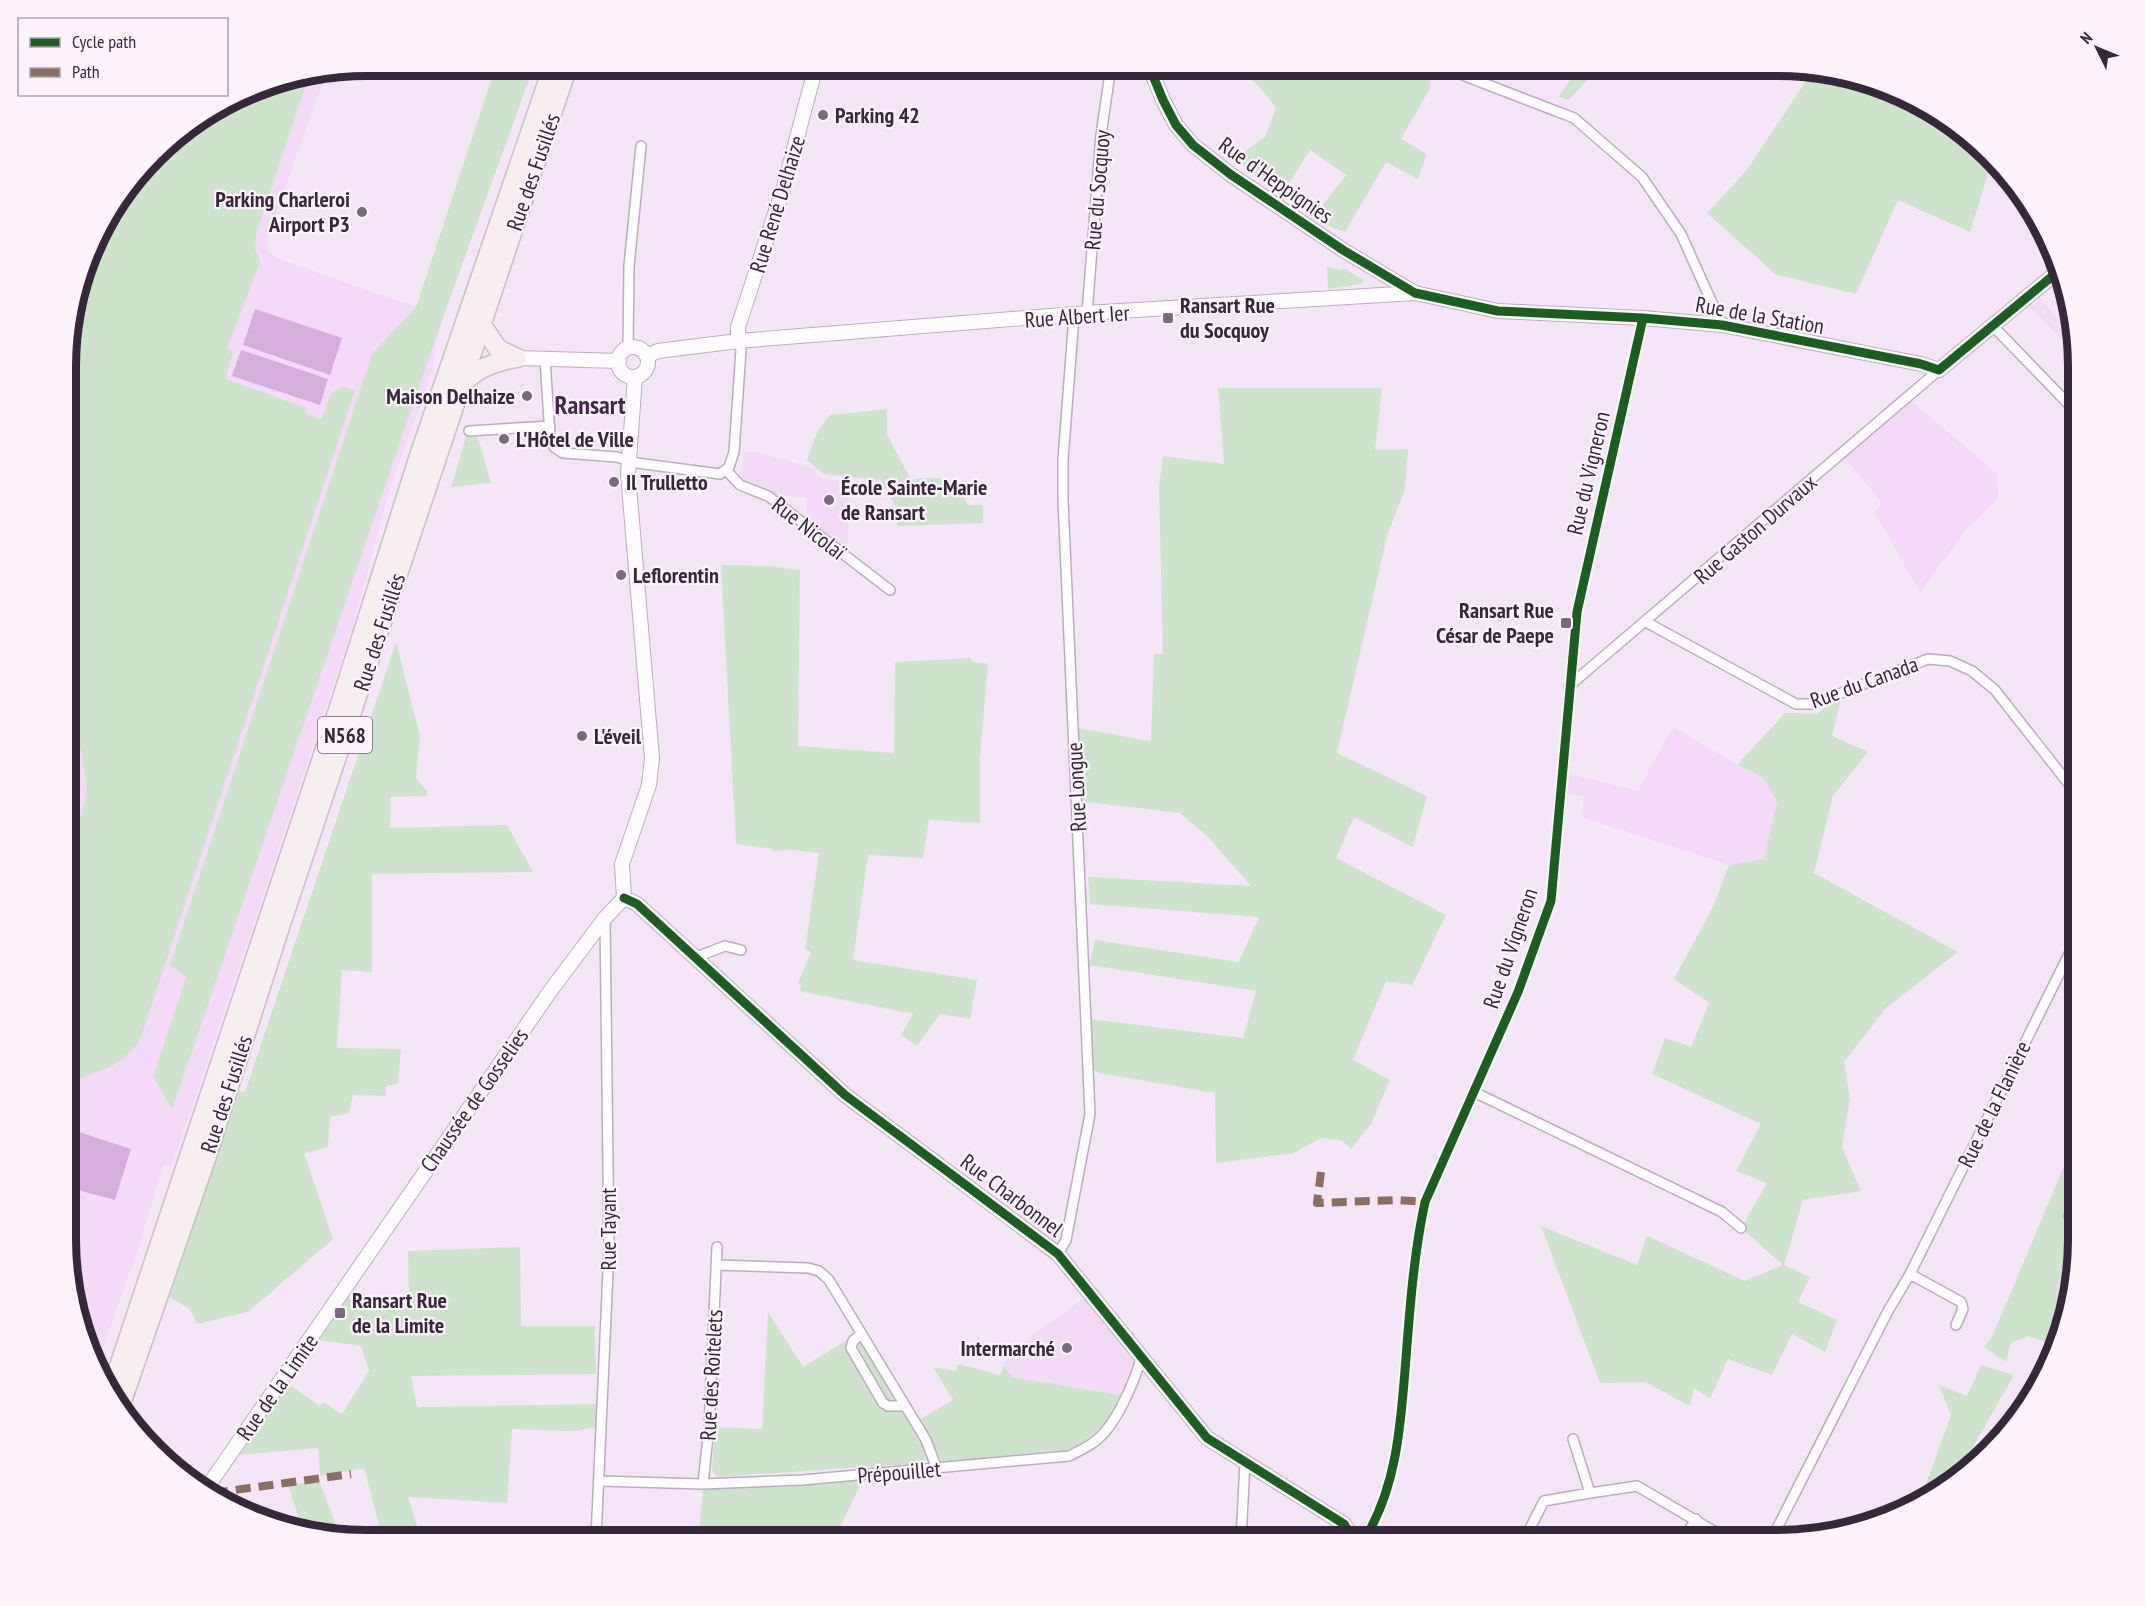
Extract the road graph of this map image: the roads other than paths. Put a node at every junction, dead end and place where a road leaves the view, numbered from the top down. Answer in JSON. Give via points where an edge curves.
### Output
{"nodes":[{"id":1,"x":550,"y":76,"type":"edge"},
{"id":2,"x":565,"y":76,"type":"edge"},
{"id":3,"x":813,"y":76,"type":"edge"},
{"id":4,"x":1110,"y":76,"type":"edge"},
{"id":5,"x":1153,"y":76,"type":"edge"},
{"id":6,"x":1465,"y":76,"type":"edge"},
{"id":7,"x":641,"y":146,"type":"dead end"},
{"id":8,"x":2053,"y":275,"type":"edge"},
{"id":9,"x":1415,"y":293,"type":"junction"},
{"id":10,"x":1080,"y":314,"type":"junction"},
{"id":11,"x":1643,"y":318,"type":"junction"},
{"id":12,"x":482,"y":325,"type":"junction"},
{"id":13,"x":1722,"y":325,"type":"junction"},
{"id":14,"x":1992,"y":325,"type":"junction"},
{"id":15,"x":738,"y":341,"type":"junction"},
{"id":16,"x":628,"y":349,"type":"junction"},
{"id":17,"x":647,"y":356,"type":"junction"},
{"id":18,"x":517,"y":358,"type":"junction"},
{"id":19,"x":545,"y":359,"type":"junction"},
{"id":20,"x":619,"y":361,"type":"junction"},
{"id":21,"x":1939,"y":370,"type":"junction"},
{"id":22,"x":635,"y":377,"type":"junction"},
{"id":23,"x":462,"y":384,"type":"junction"},
{"id":24,"x":2068,"y":404,"type":"edge"},
{"id":25,"x":550,"y":426,"type":"junction"},
{"id":26,"x":469,"y":431,"type":"dead end"},
{"id":27,"x":628,"y":460,"type":"junction"},
{"id":28,"x":726,"y":470,"type":"junction"},
{"id":29,"x":890,"y":590,"type":"dead end"},
{"id":30,"x":1646,"y":622,"type":"junction"},
{"id":31,"x":1569,"y":686,"type":"junction"},
{"id":32,"x":2068,"y":783,"type":"edge"},
{"id":33,"x":624,"y":898,"type":"junction"},
{"id":34,"x":605,"y":918,"type":"junction"},
{"id":35,"x":741,"y":950,"type":"dead end"},
{"id":36,"x":2068,"y":956,"type":"edge"},
{"id":37,"x":696,"y":957,"type":"junction"},
{"id":38,"x":1474,"y":1092,"type":"junction"},
{"id":39,"x":1741,"y":1228,"type":"dead end"},
{"id":40,"x":717,"y":1246,"type":"dead end"},
{"id":41,"x":1058,"y":1254,"type":"junction"},
{"id":42,"x":717,"y":1265,"type":"junction"},
{"id":43,"x":1910,"y":1274,"type":"junction"},
{"id":44,"x":347,"y":1284,"type":"joint"},
{"id":45,"x":1956,"y":1325,"type":"dead end"},
{"id":46,"x":861,"y":1334,"type":"junction"},
{"id":47,"x":1142,"y":1356,"type":"junction"},
{"id":48,"x":114,"y":1382,"type":"edge"},
{"id":49,"x":124,"y":1398,"type":"edge"},
{"id":50,"x":904,"y":1406,"type":"junction"},
{"id":51,"x":1573,"y":1439,"type":"dead end"},
{"id":52,"x":1245,"y":1462,"type":"junction"},
{"id":53,"x":937,"y":1469,"type":"junction"},
{"id":54,"x":600,"y":1481,"type":"junction"},
{"id":55,"x":210,"y":1483,"type":"edge"},
{"id":56,"x":704,"y":1484,"type":"junction"},
{"id":57,"x":1590,"y":1493,"type":"junction"},
{"id":58,"x":1696,"y":1520,"type":"junction"},
{"id":59,"x":597,"y":1530,"type":"edge"},
{"id":60,"x":1242,"y":1530,"type":"edge"},
{"id":61,"x":1348,"y":1530,"type":"edge"},
{"id":62,"x":1368,"y":1530,"type":"edge"},
{"id":63,"x":1529,"y":1530,"type":"edge"},
{"id":64,"x":1690,"y":1530,"type":"edge"},
{"id":65,"x":1712,"y":1530,"type":"edge"},
{"id":66,"x":1776,"y":1530,"type":"edge"}],
"edges":[{"from":1,"to":48,"type":"highway","name":"Rue des Fusillés","number":"N568","via":[[422,446]]},
{"from":2,"to":12,"type":"highway","name":"Rue des Fusillés","number":"N568"},
{"from":3,"to":15,"type":"street","name":"Rue René Delhaize","via":[[785,186],[738,327]]},
{"from":4,"to":10,"type":"street","name":"Rue du Socquoy"},
{"from":5,"to":9,"type":"street","name":"Rue d'Heppignies","via":[[1163,100],[1193,145],[1343,250]]},
{"from":6,"to":13,"type":"street","via":[[1574,118],[1642,177],[1681,234]]},
{"from":7,"to":16,"type":"street","via":[[629,266]]},
{"from":8,"to":14,"type":"street"},
{"from":9,"to":10,"type":"street","name":"Rue Albert Ier"},
{"from":9,"to":11,"type":"street","name":"Rue de la Station","via":[[1498,311]]},
{"from":10,"to":15,"type":"street","name":"Rue Albert Ier"},
{"from":10,"to":41,"type":"street","name":"Rue Longue","via":[[1063,460],[1063,500],[1090,1114],[1066,1240]]},
{"from":11,"to":13,"type":"street","name":"Rue de la Station"},
{"from":11,"to":31,"type":"street","name":"Rue du Vigneron","via":[[1577,612]]},
{"from":12,"to":18,"type":"highway","via":[[498,349]]},
{"from":12,"to":23,"type":"highway","name":"Rue des Fusillés","number":"N568"},
{"from":13,"to":21,"type":"street","name":"Rue de la Station"},
{"from":14,"to":21,"type":"street"},
{"from":14,"to":24,"type":"street"},
{"from":15,"to":17,"type":"street","name":"Rue Albert Ier","via":[[658,351]]},
{"from":15,"to":28,"type":"street","via":[[741,350],[735,444]]},
{"from":16,"to":17,"type":"street","via":[[639,349]]},
{"from":16,"to":20,"type":"street"},
{"from":17,"to":22,"type":"street","via":[[646,369]]},
{"from":18,"to":19,"type":"street"},
{"from":18,"to":23,"type":"highway","via":[[493,362]]},
{"from":19,"to":20,"type":"street"},
{"from":19,"to":25,"type":"street"},
{"from":20,"to":22,"type":"street","via":[[621,371]]},
{"from":21,"to":30,"type":"street","name":"Rue Gaston Durvaux"},
{"from":22,"to":27,"type":"street"},
{"from":23,"to":49,"type":"highway","name":"Rue des Fusillés","number":"N568"},
{"from":25,"to":26,"type":"street"},
{"from":25,"to":27,"type":"street","via":[[554,447],[563,453]]},
{"from":27,"to":28,"type":"street","via":[[708,474]]},
{"from":27,"to":33,"type":"street","via":[[652,758],[649,785],[622,864]]},
{"from":28,"to":29,"type":"street","name":"Rue Nicolaï","via":[[740,485],[768,496]]},
{"from":30,"to":31,"type":"street","name":"Rue Gaston Durvaux"},
{"from":30,"to":32,"type":"street","name":"Rue du Canada","via":[[1796,704],[1813,704],[1928,659],[1950,661],[1972,671],[1995,690]]},
{"from":31,"to":38,"type":"street","name":"Rue du Vigneron","via":[[1551,901],[1518,992]]},
{"from":33,"to":34,"type":"street","name":"Chaussée de Gosselies"},
{"from":33,"to":37,"type":"street","name":"Rue Charbonnel","via":[[637,904]]},
{"from":34,"to":44,"type":"street","name":"Chaussée de Gosselies","via":[[550,990]]},
{"from":34,"to":54,"type":"street","name":"Rue Tayant","via":[[609,1249]]},
{"from":35,"to":37,"type":"street","via":[[725,946]]},
{"from":36,"to":43,"type":"street","name":"Rue de la Flanière"},
{"from":37,"to":41,"type":"street","name":"Rue Charbonnel","via":[[845,1095]]},
{"from":38,"to":39,"type":"street","via":[[1722,1212]]},
{"from":38,"to":62,"type":"street","name":"Rue du Vigneron","via":[[1425,1202],[1418,1237],[1401,1425],[1386,1489]]},
{"from":40,"to":42,"type":"street","name":"Rue des Roitelets"},
{"from":41,"to":47,"type":"street","name":"Rue Charbonnel"},
{"from":42,"to":46,"type":"street","via":[[819,1271],[830,1280]]},
{"from":42,"to":56,"type":"street","name":"Rue des Roitelets"},
{"from":43,"to":45,"type":"street","via":[[1961,1302]]},
{"from":43,"to":66,"type":"street","name":"Rue de la Flanière"},
{"from":44,"to":55,"type":"street","name":"Rue de la Limite"},
{"from":46,"to":50,"type":"street"},
{"from":46,"to":50,"type":"street","via":[[851,1348],[883,1403]]},
{"from":47,"to":52,"type":"street","name":"Rue Charbonnel","via":[[1207,1438]]},
{"from":47,"to":53,"type":"street","name":"Prépouillet","via":[[1115,1416],[1096,1442],[1069,1456]]},
{"from":50,"to":53,"type":"street","via":[[926,1440]]},
{"from":51,"to":57,"type":"street"},
{"from":52,"to":60,"type":"street"},
{"from":52,"to":61,"type":"street","name":"Rue Charbonnel"},
{"from":53,"to":56,"type":"street","name":"Prépouillet"},
{"from":54,"to":56,"type":"street","name":"Prépouillet"},
{"from":54,"to":59,"type":"street","name":"Rue Tayant"},
{"from":57,"to":58,"type":"street","via":[[1637,1486]]},
{"from":57,"to":63,"type":"street","via":[[1544,1501]]},
{"from":58,"to":64,"type":"street"},
{"from":58,"to":65,"type":"street"}]}
